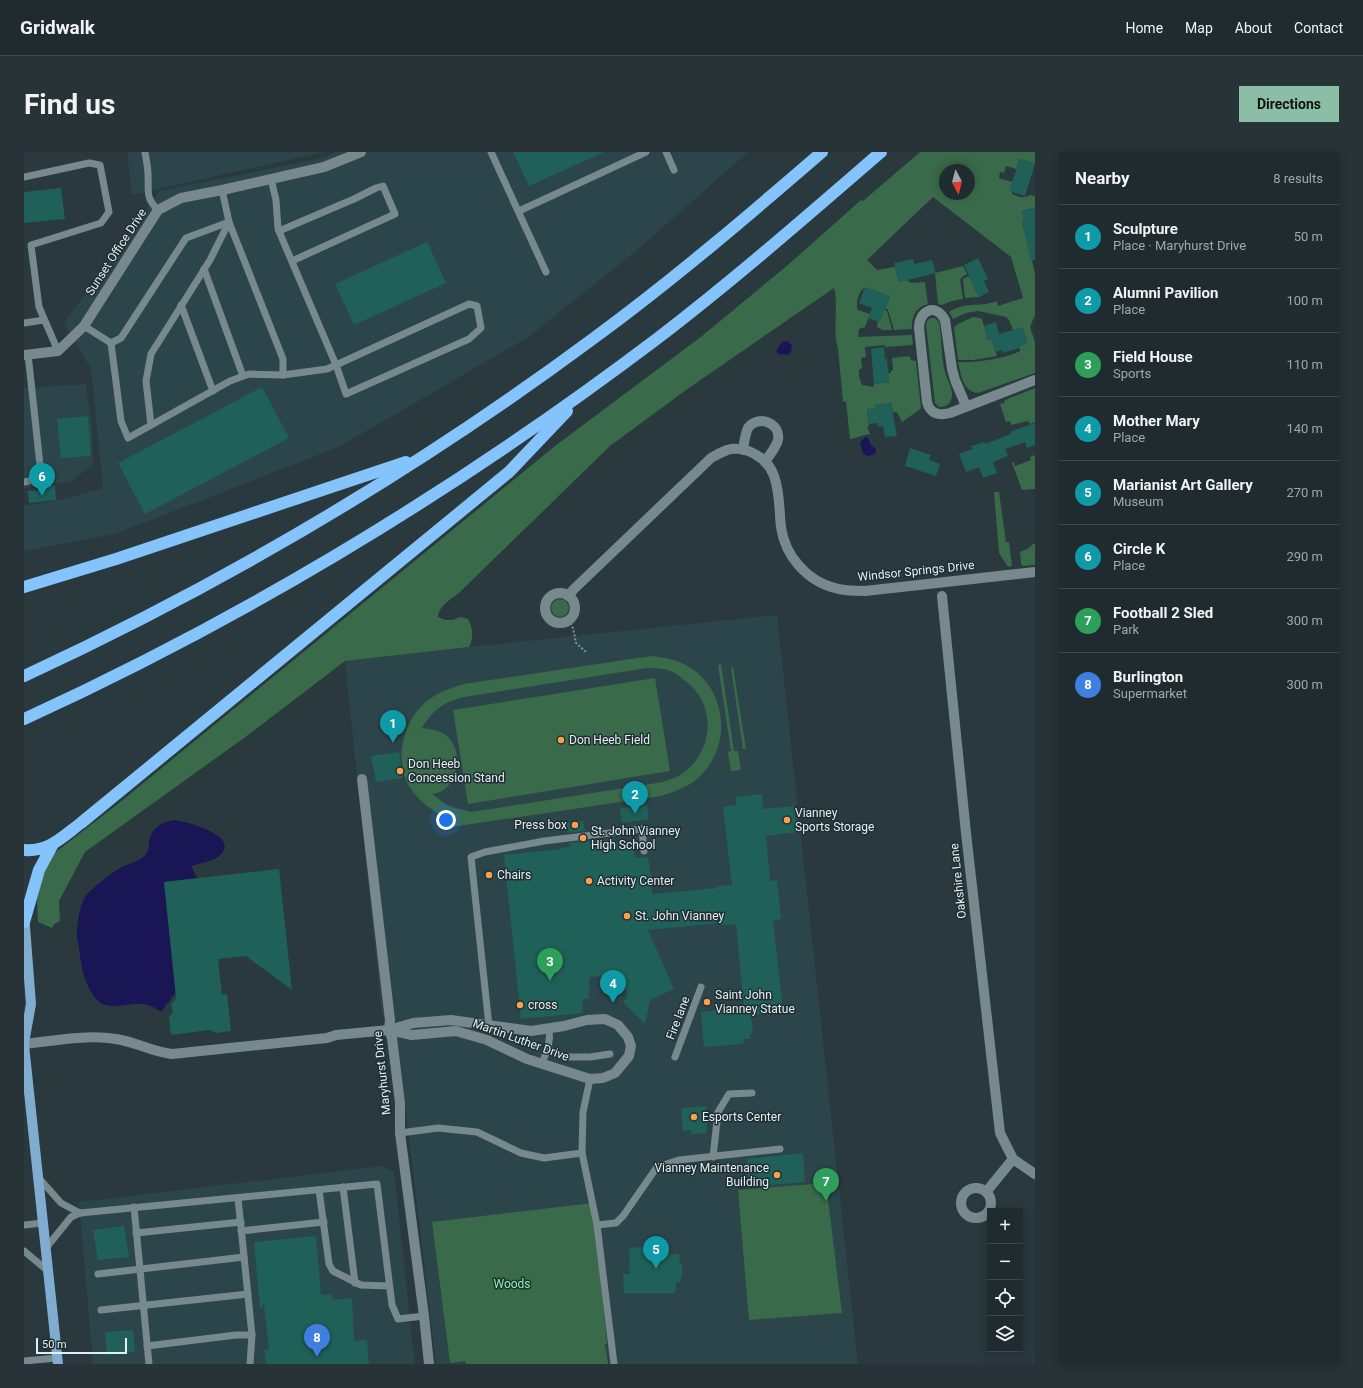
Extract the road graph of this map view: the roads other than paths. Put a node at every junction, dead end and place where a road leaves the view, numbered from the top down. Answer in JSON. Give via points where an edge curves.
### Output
{"nodes":[{"id":1,"x":145,"y":152,"type":"edge"},
{"id":2,"x":361,"y":152,"type":"edge"},
{"id":3,"x":491,"y":152,"type":"edge"},
{"id":4,"x":646,"y":152,"type":"edge"},
{"id":5,"x":666,"y":152,"type":"edge"},
{"id":6,"x":822,"y":152,"type":"edge"},
{"id":7,"x":881,"y":152,"type":"edge"},
{"id":8,"x":674,"y":170,"type":"dead end"},
{"id":9,"x":24,"y":177,"type":"edge"},
{"id":10,"x":271,"y":179,"type":"junction"},
{"id":11,"x":222,"y":190,"type":"junction"},
{"id":12,"x":158,"y":210,"type":"junction"},
{"id":13,"x":519,"y":211,"type":"junction"},
{"id":14,"x":229,"y":222,"type":"junction"},
{"id":15,"x":279,"y":231,"type":"junction"},
{"id":16,"x":27,"y":244,"type":"edge"},
{"id":17,"x":292,"y":261,"type":"junction"},
{"id":18,"x":204,"y":269,"type":"junction"},
{"id":19,"x":546,"y":272,"type":"dead end"},
{"id":20,"x":181,"y":305,"type":"junction"},
{"id":21,"x":44,"y":320,"type":"junction"},
{"id":22,"x":24,"y":323,"type":"edge"},
{"id":23,"x":84,"y":326,"type":"junction"},
{"id":24,"x":111,"y":343,"type":"junction"},
{"id":25,"x":58,"y":351,"type":"junction"},
{"id":26,"x":26,"y":355,"type":"edge"},
{"id":27,"x":336,"y":365,"type":"junction"},
{"id":28,"x":283,"y":375,"type":"junction"},
{"id":29,"x":243,"y":376,"type":"junction"},
{"id":30,"x":1035,"y":380,"type":"edge"},
{"id":31,"x":213,"y":391,"type":"junction"},
{"id":32,"x":586,"y":392,"type":"junction"},
{"id":33,"x":24,"y":397,"type":"edge"},
{"id":34,"x":32,"y":397,"type":"junction"},
{"id":35,"x":966,"y":406,"type":"junction"},
{"id":36,"x":151,"y":425,"type":"junction"},
{"id":37,"x":743,"y":450,"type":"junction"},
{"id":38,"x":422,"y":457,"type":"junction"},
{"id":39,"x":765,"y":462,"type":"junction"},
{"id":40,"x":24,"y":482,"type":"edge"},
{"id":41,"x":1035,"y":572,"type":"edge"},
{"id":42,"x":24,"y":577,"type":"edge"},
{"id":43,"x":47,"y":581,"type":"junction"},
{"id":44,"x":24,"y":587,"type":"edge"},
{"id":45,"x":568,"y":596,"type":"junction"},
{"id":46,"x":942,"y":596,"type":"dead end"},
{"id":47,"x":29,"y":674,"type":"edge"},
{"id":48,"x":24,"y":718,"type":"edge"},
{"id":49,"x":362,"y":779,"type":"dead end"},
{"id":50,"x":53,"y":844,"type":"junction"},
{"id":51,"x":24,"y":850,"type":"edge"},
{"id":52,"x":644,"y":851,"type":"dead end"},
{"id":53,"x":24,"y":914,"type":"edge"},
{"id":54,"x":24,"y":922,"type":"edge"},
{"id":55,"x":701,"y":987,"type":"dead end"},
{"id":56,"x":489,"y":1026,"type":"junction"},
{"id":57,"x":549,"y":1029,"type":"junction"},
{"id":58,"x":389,"y":1030,"type":"junction"},
{"id":59,"x":24,"y":1044,"type":"edge"},
{"id":60,"x":548,"y":1049,"type":"junction"},
{"id":61,"x":610,"y":1054,"type":"dead end"},
{"id":62,"x":674,"y":1057,"type":"dead end"},
{"id":63,"x":542,"y":1063,"type":"junction"},
{"id":64,"x":590,"y":1079,"type":"junction"},
{"id":65,"x":752,"y":1094,"type":"dead end"},
{"id":66,"x":400,"y":1133,"type":"junction"},
{"id":67,"x":780,"y":1149,"type":"dead end"},
{"id":68,"x":582,"y":1153,"type":"junction"},
{"id":69,"x":713,"y":1157,"type":"junction"},
{"id":70,"x":1013,"y":1160,"type":"junction"},
{"id":71,"x":1035,"y":1174,"type":"edge"},
{"id":72,"x":38,"y":1177,"type":"junction"},
{"id":73,"x":343,"y":1188,"type":"junction"},
{"id":74,"x":320,"y":1190,"type":"junction"},
{"id":75,"x":986,"y":1192,"type":"dead end"},
{"id":76,"x":238,"y":1198,"type":"junction"},
{"id":77,"x":134,"y":1207,"type":"junction"},
{"id":78,"x":80,"y":1212,"type":"junction"},
{"id":79,"x":240,"y":1222,"type":"junction"},
{"id":80,"x":324,"y":1222,"type":"junction"},
{"id":81,"x":43,"y":1223,"type":"junction"},
{"id":82,"x":24,"y":1225,"type":"edge"},
{"id":83,"x":597,"y":1225,"type":"junction"},
{"id":84,"x":241,"y":1231,"type":"junction"},
{"id":85,"x":136,"y":1233,"type":"junction"},
{"id":86,"x":46,"y":1248,"type":"junction"},
{"id":87,"x":24,"y":1252,"type":"edge"},
{"id":88,"x":244,"y":1257,"type":"junction"},
{"id":89,"x":140,"y":1270,"type":"junction"},
{"id":90,"x":48,"y":1271,"type":"junction"},
{"id":91,"x":98,"y":1274,"type":"dead end"},
{"id":92,"x":355,"y":1283,"type":"junction"},
{"id":93,"x":389,"y":1286,"type":"junction"},
{"id":94,"x":248,"y":1294,"type":"junction"},
{"id":95,"x":144,"y":1306,"type":"junction"},
{"id":96,"x":101,"y":1310,"type":"dead end"},
{"id":97,"x":424,"y":1316,"type":"junction"},
{"id":98,"x":252,"y":1335,"type":"junction"},
{"id":99,"x":148,"y":1346,"type":"junction"},
{"id":100,"x":24,"y":1361,"type":"edge"},
{"id":101,"x":58,"y":1361,"type":"edge"},
{"id":102,"x":149,"y":1364,"type":"edge"},
{"id":103,"x":250,"y":1364,"type":"edge"},
{"id":104,"x":429,"y":1364,"type":"edge"},
{"id":105,"x":614,"y":1364,"type":"edge"}],
"edges":[{"from":1,"to":12,"type":"lane","via":[[148,193],[151,203]]},
{"from":2,"to":10,"type":"street","name":"Sunset Office Drive","via":[[324,167]]},
{"from":3,"to":13,"type":"lane"},
{"from":4,"to":13,"type":"lane"},
{"from":5,"to":8,"type":"lane"},
{"from":6,"to":38,"type":"highway","via":[[699,256],[609,327]]},
{"from":7,"to":32,"type":"highway","via":[[719,289]]},
{"from":9,"to":16,"type":"lane","via":[[89,163],[100,165],[108,212],[101,223]]},
{"from":10,"to":11,"type":"street","name":"Sunset Office Drive"},
{"from":10,"to":15,"type":"lane"},
{"from":11,"to":12,"type":"street","name":"Sunset Office Drive","via":[[181,198]]},
{"from":11,"to":14,"type":"lane"},
{"from":12,"to":23,"type":"street","name":"Sunset Office Drive"},
{"from":13,"to":19,"type":"lane"},
{"from":14,"to":18,"type":"lane"},
{"from":14,"to":24,"type":"lane","via":[[186,238],[121,338]]},
{"from":14,"to":28,"type":"lane","via":[[283,359]]},
{"from":15,"to":17,"type":"lane"},
{"from":15,"to":17,"type":"lane","via":[[383,186],[392,203],[396,214]]},
{"from":16,"to":21,"type":"lane","via":[[39,307]]},
{"from":17,"to":27,"type":"lane"},
{"from":18,"to":20,"type":"lane"},
{"from":18,"to":29,"type":"lane"},
{"from":20,"to":31,"type":"lane"},
{"from":20,"to":36,"type":"lane","via":[[150,354],[146,381]]},
{"from":21,"to":22,"type":"lane"},
{"from":21,"to":25,"type":"lane"},
{"from":23,"to":24,"type":"lane"},
{"from":23,"to":25,"type":"street","name":"Sunset Office Drive"},
{"from":24,"to":36,"type":"lane","via":[[121,421],[128,438]]},
{"from":25,"to":26,"type":"street"},
{"from":26,"to":34,"type":"lane"},
{"from":27,"to":27,"type":"lane","via":[[346,394],[469,339],[481,328],[478,306],[469,304]]},
{"from":27,"to":28,"type":"lane","via":[[327,369]]},
{"from":28,"to":29,"type":"lane"},
{"from":29,"to":31,"type":"lane"},
{"from":30,"to":35,"type":"street"},
{"from":31,"to":36,"type":"lane"},
{"from":32,"to":48,"type":"highway","via":[[441,491],[327,561],[197,634],[97,685]]},
{"from":32,"to":50,"type":"highway","via":[[509,472]]},
{"from":33,"to":34,"type":"lane"},
{"from":34,"to":40,"type":"lane","via":[[40,466],[36,479]]},
{"from":35,"to":35,"type":"street","via":[[950,413],[939,414],[929,408],[919,322],[922,315],[931,310],[942,314],[945,320],[952,369]]},
{"from":37,"to":39,"type":"street","name":"Windsor Springs Drive","via":[[754,453]]},
{"from":37,"to":39,"type":"street","via":[[746,434],[751,425],[761,421],[771,424],[778,437]]},
{"from":37,"to":45,"type":"street","via":[[728,450],[711,458]]},
{"from":38,"to":43,"type":"highway"},
{"from":38,"to":47,"type":"highway","via":[[357,499],[242,566]]},
{"from":39,"to":41,"type":"street","name":"Windsor Springs Drive","via":[[774,474],[781,528],[787,546],[799,566],[815,580],[846,590],[865,590]]},
{"from":42,"to":43,"type":"highway"},
{"from":43,"to":44,"type":"highway"},
{"from":45,"to":45,"type":"street","via":[[561,593],[549,599],[546,612],[552,620],[561,623],[573,615],[573,600]]},
{"from":46,"to":70,"type":"street","name":"Oakshire Lane","via":[[1000,1133]]},
{"from":49,"to":58,"type":"street","name":"Maryhurst Drive","via":[[390,1020]]},
{"from":50,"to":51,"type":"highway","via":[[34,851]]},
{"from":50,"to":54,"type":"highway","via":[[39,870]]},
{"from":52,"to":56,"type":"lane","via":[[642,828],[544,841],[471,857]]},
{"from":53,"to":54,"type":"main road"},
{"from":54,"to":59,"type":"main road","via":[[31,1004]]},
{"from":55,"to":62,"type":"lane","name":"Fire lane"},
{"from":56,"to":57,"type":"street","name":"Martin Luther Drive","via":[[531,1031]]},
{"from":56,"to":58,"type":"street","name":"Martin Luther Drive","via":[[451,1020],[413,1023]]},
{"from":57,"to":60,"type":"lane"},
{"from":57,"to":64,"type":"street","name":"Martin Luther Drive","via":[[605,1018],[618,1025],[628,1037],[629,1056],[622,1066],[609,1076]]},
{"from":58,"to":59,"type":"street","name":"Martin Luther Drive","via":[[172,1054],[152,1051],[115,1039],[96,1037]]},
{"from":58,"to":63,"type":"street","name":"Martin Luther Drive","via":[[412,1035],[456,1030]]},
{"from":58,"to":66,"type":"street","name":"Maryhurst Drive","via":[[400,1103]]},
{"from":59,"to":72,"type":"main road"},
{"from":60,"to":61,"type":"lane","via":[[565,1057]]},
{"from":60,"to":63,"type":"lane"},
{"from":63,"to":64,"type":"street","name":"Martin Luther Drive"},
{"from":64,"to":68,"type":"lane","via":[[583,1112]]},
{"from":65,"to":69,"type":"lane","via":[[730,1094],[718,1112]]},
{"from":66,"to":68,"type":"lane","via":[[438,1128],[477,1132],[521,1153],[544,1158]]},
{"from":66,"to":97,"type":"street","name":"Maryhurst Drive"},
{"from":67,"to":69,"type":"lane"},
{"from":68,"to":83,"type":"lane"},
{"from":69,"to":83,"type":"lane","via":[[679,1160],[657,1167],[616,1223]]},
{"from":70,"to":71,"type":"street"},
{"from":70,"to":75,"type":"street"},
{"from":72,"to":78,"type":"lane","via":[[61,1203]]},
{"from":72,"to":81,"type":"main road"},
{"from":73,"to":74,"type":"lane"},
{"from":73,"to":92,"type":"lane"},
{"from":73,"to":93,"type":"lane","via":[[377,1184]]},
{"from":74,"to":76,"type":"lane"},
{"from":74,"to":80,"type":"lane"},
{"from":76,"to":77,"type":"lane"},
{"from":76,"to":79,"type":"lane"},
{"from":77,"to":78,"type":"lane"},
{"from":77,"to":85,"type":"lane"},
{"from":78,"to":86,"type":"lane","via":[[71,1217]]},
{"from":79,"to":84,"type":"lane"},
{"from":79,"to":85,"type":"lane"},
{"from":80,"to":84,"type":"lane"},
{"from":80,"to":92,"type":"lane","via":[[333,1271]]},
{"from":81,"to":82,"type":"lane"},
{"from":81,"to":86,"type":"main road"},
{"from":83,"to":105,"type":"lane"},
{"from":84,"to":88,"type":"lane"},
{"from":85,"to":89,"type":"lane"},
{"from":86,"to":90,"type":"main road"},
{"from":87,"to":90,"type":"lane"},
{"from":88,"to":89,"type":"lane"},
{"from":88,"to":94,"type":"lane"},
{"from":89,"to":91,"type":"lane"},
{"from":89,"to":95,"type":"lane"},
{"from":90,"to":101,"type":"main road"},
{"from":92,"to":93,"type":"lane"},
{"from":93,"to":97,"type":"lane","via":[[392,1305],[398,1319]]},
{"from":94,"to":95,"type":"lane"},
{"from":94,"to":98,"type":"lane"},
{"from":95,"to":96,"type":"lane"},
{"from":95,"to":99,"type":"lane"},
{"from":97,"to":104,"type":"street","name":"Maryhurst Drive"},
{"from":98,"to":99,"type":"lane"},
{"from":98,"to":103,"type":"lane"},
{"from":99,"to":102,"type":"lane"},
{"from":100,"to":101,"type":"lane"}]}
